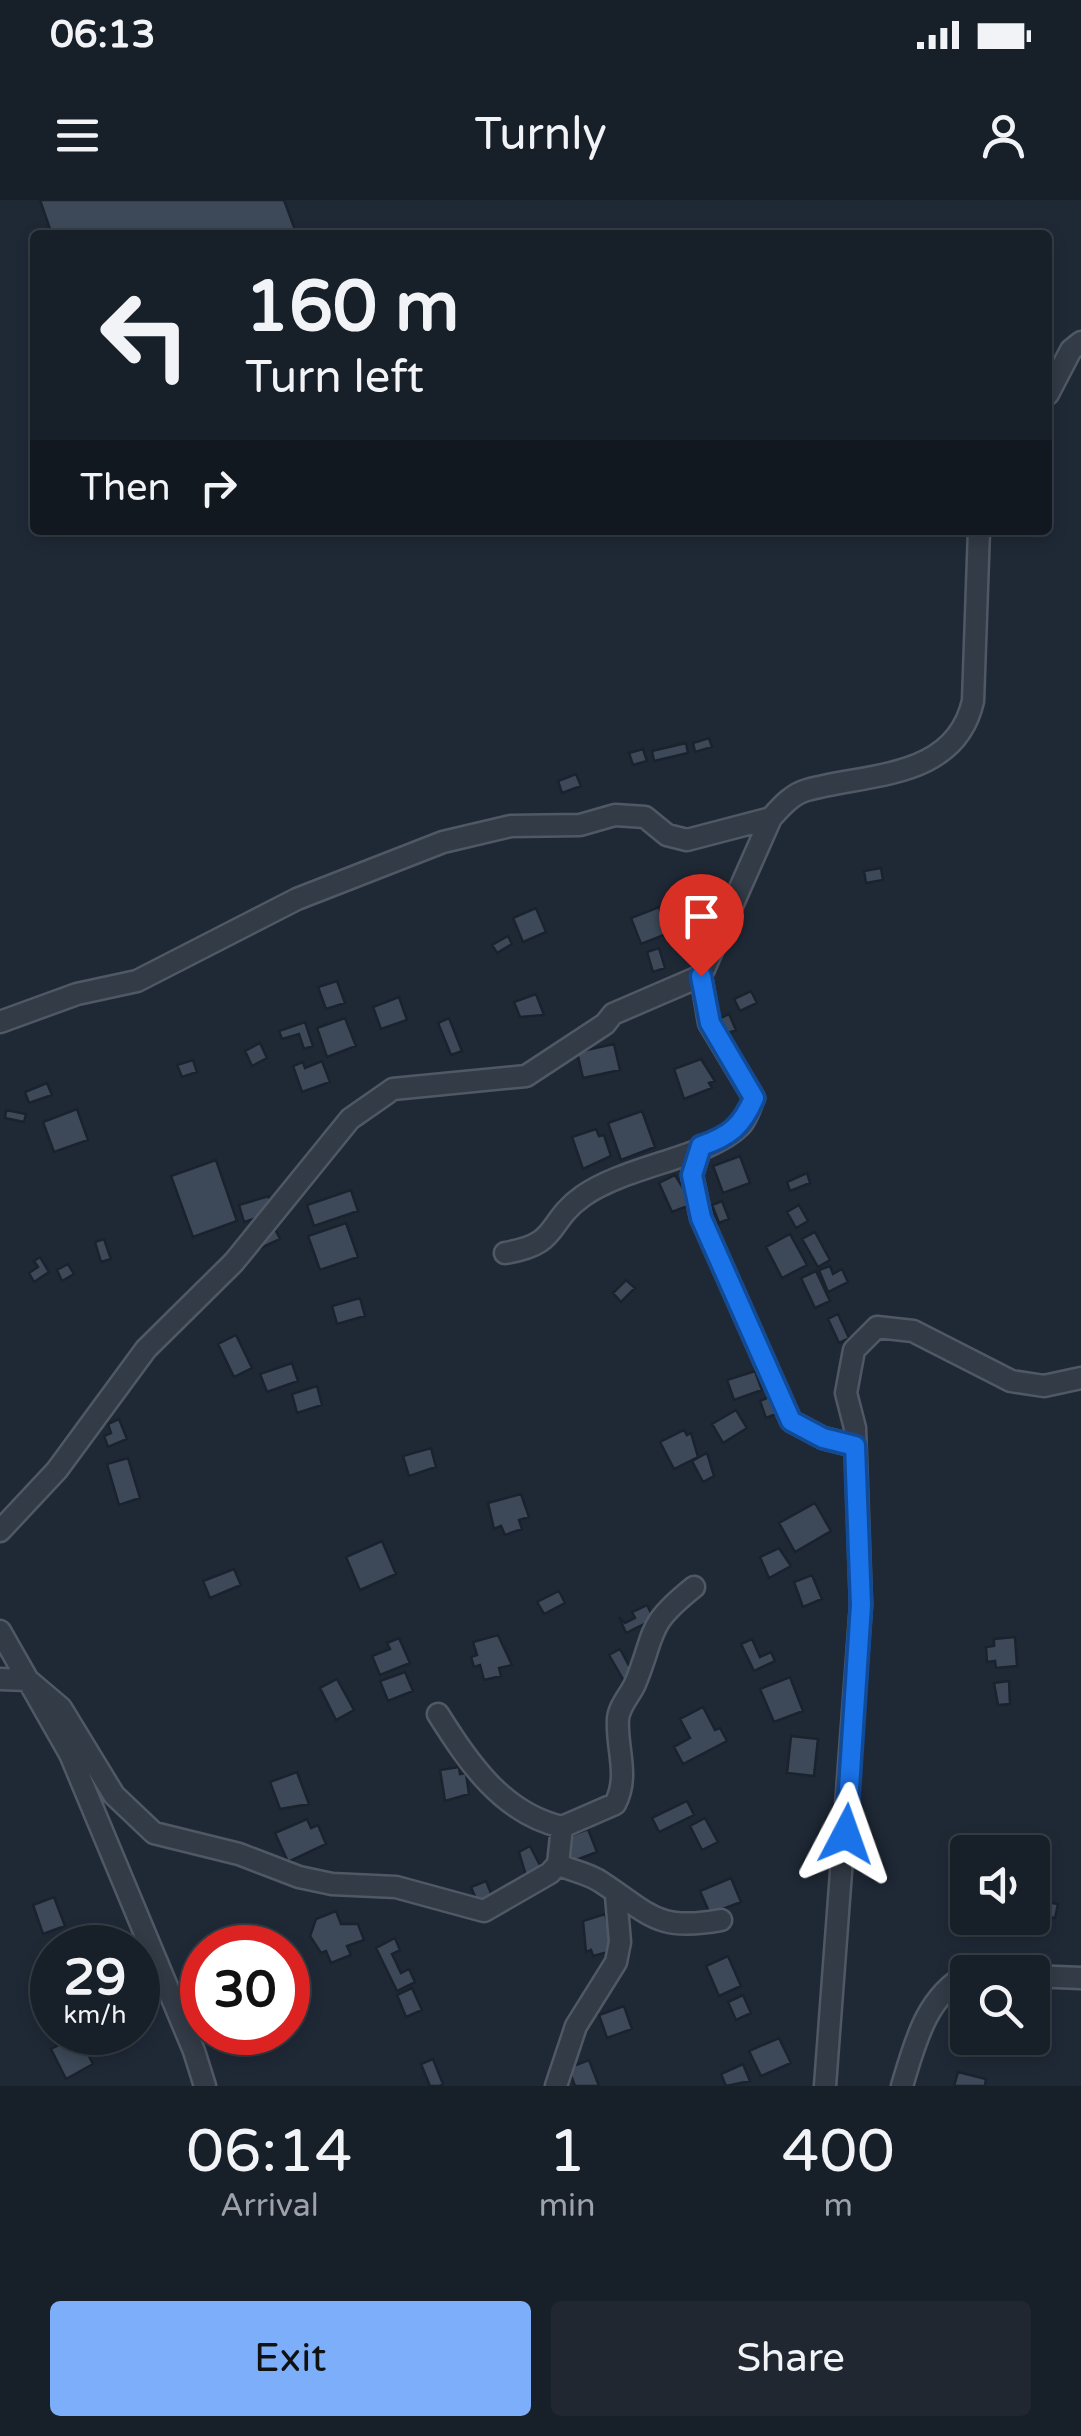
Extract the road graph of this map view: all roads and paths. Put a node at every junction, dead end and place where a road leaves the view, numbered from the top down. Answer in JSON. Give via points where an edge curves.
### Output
{"nodes":[{"id":1,"x":1081,"y":342,"type":"edge"},
{"id":2,"x":1052,"y":387,"type":"edge"},
{"id":3,"x":979,"y":535,"type":"edge"},
{"id":4,"x":771,"y":818,"type":"junction"},
{"id":5,"x":701,"y":976,"type":"junction"},
{"id":6,"x":0,"y":1022,"type":"edge"},
{"id":7,"x":701,"y":1146,"type":"junction"},
{"id":8,"x":504,"y":1253,"type":"dead end"},
{"id":9,"x":1081,"y":1378,"type":"edge"},
{"id":10,"x":855,"y":1446,"type":"junction"},
{"id":11,"x":0,"y":1531,"type":"edge"},
{"id":12,"x":694,"y":1587,"type":"dead end"},
{"id":13,"x":0,"y":1631,"type":"edge"},
{"id":14,"x":0,"y":1679,"type":"edge"},
{"id":15,"x":28,"y":1680,"type":"junction"},
{"id":16,"x":438,"y":1714,"type":"dead end"},
{"id":17,"x":832,"y":1816,"type":"dead end"},
{"id":18,"x":562,"y":1827,"type":"junction"},
{"id":19,"x":846,"y":1834,"type":"junction"},
{"id":20,"x":558,"y":1864,"type":"junction"},
{"id":21,"x":616,"y":1896,"type":"junction"},
{"id":22,"x":721,"y":1920,"type":"dead end"},
{"id":23,"x":1050,"y":1977,"type":"edge"},
{"id":24,"x":1081,"y":1978,"type":"edge"},
{"id":25,"x":950,"y":1983,"type":"edge"},
{"id":26,"x":204,"y":2086,"type":"edge"},
{"id":27,"x":556,"y":2086,"type":"edge"},
{"id":28,"x":825,"y":2086,"type":"edge"},
{"id":29,"x":902,"y":2086,"type":"edge"}],
"edges":[{"from":1,"to":2,"type":"street"},
{"from":3,"to":4,"type":"street","via":[[969,720],[943,750],[892,776],[805,790]]},
{"from":4,"to":5,"type":"street"},
{"from":4,"to":6,"type":"street","via":[[687,840],[645,817],[615,814],[580,825],[511,826],[443,842],[297,899],[137,981]]},
{"from":5,"to":7,"type":"street","via":[[710,1023],[754,1098],[743,1123]]},
{"from":5,"to":11,"type":"street","via":[[613,1014],[526,1076],[393,1088],[350,1119],[234,1262],[146,1349],[57,1470]]},
{"from":7,"to":8,"type":"street","via":[[614,1176],[579,1198],[540,1246]]},
{"from":7,"to":10,"type":"street","via":[[692,1175],[701,1218],[791,1421]]},
{"from":9,"to":10,"type":"street","via":[[1044,1386],[1010,1381],[913,1332],[877,1327],[854,1350],[846,1393]]},
{"from":10,"to":19,"type":"street","via":[[861,1605]]},
{"from":12,"to":18,"type":"street","via":[[650,1632],[618,1716],[618,1800],[609,1810]]},
{"from":13,"to":15,"type":"street"},
{"from":14,"to":15,"type":"street"},
{"from":15,"to":20,"type":"street","via":[[60,1708],[114,1794],[154,1834],[299,1877],[396,1887],[484,1911],[538,1884]]},
{"from":15,"to":26,"type":"street","via":[[70,1754]]},
{"from":16,"to":18,"type":"street","via":[[493,1790],[537,1820]]},
{"from":17,"to":19,"type":"street"},
{"from":18,"to":20,"type":"street"},
{"from":19,"to":28,"type":"street"},
{"from":20,"to":21,"type":"street","via":[[598,1880]]},
{"from":21,"to":22,"type":"street","via":[[671,1925]]},
{"from":21,"to":27,"type":"street","via":[[616,1962],[576,2026]]},
{"from":23,"to":24,"type":"street"},
{"from":25,"to":29,"type":"street","via":[[917,2036]]}]}
